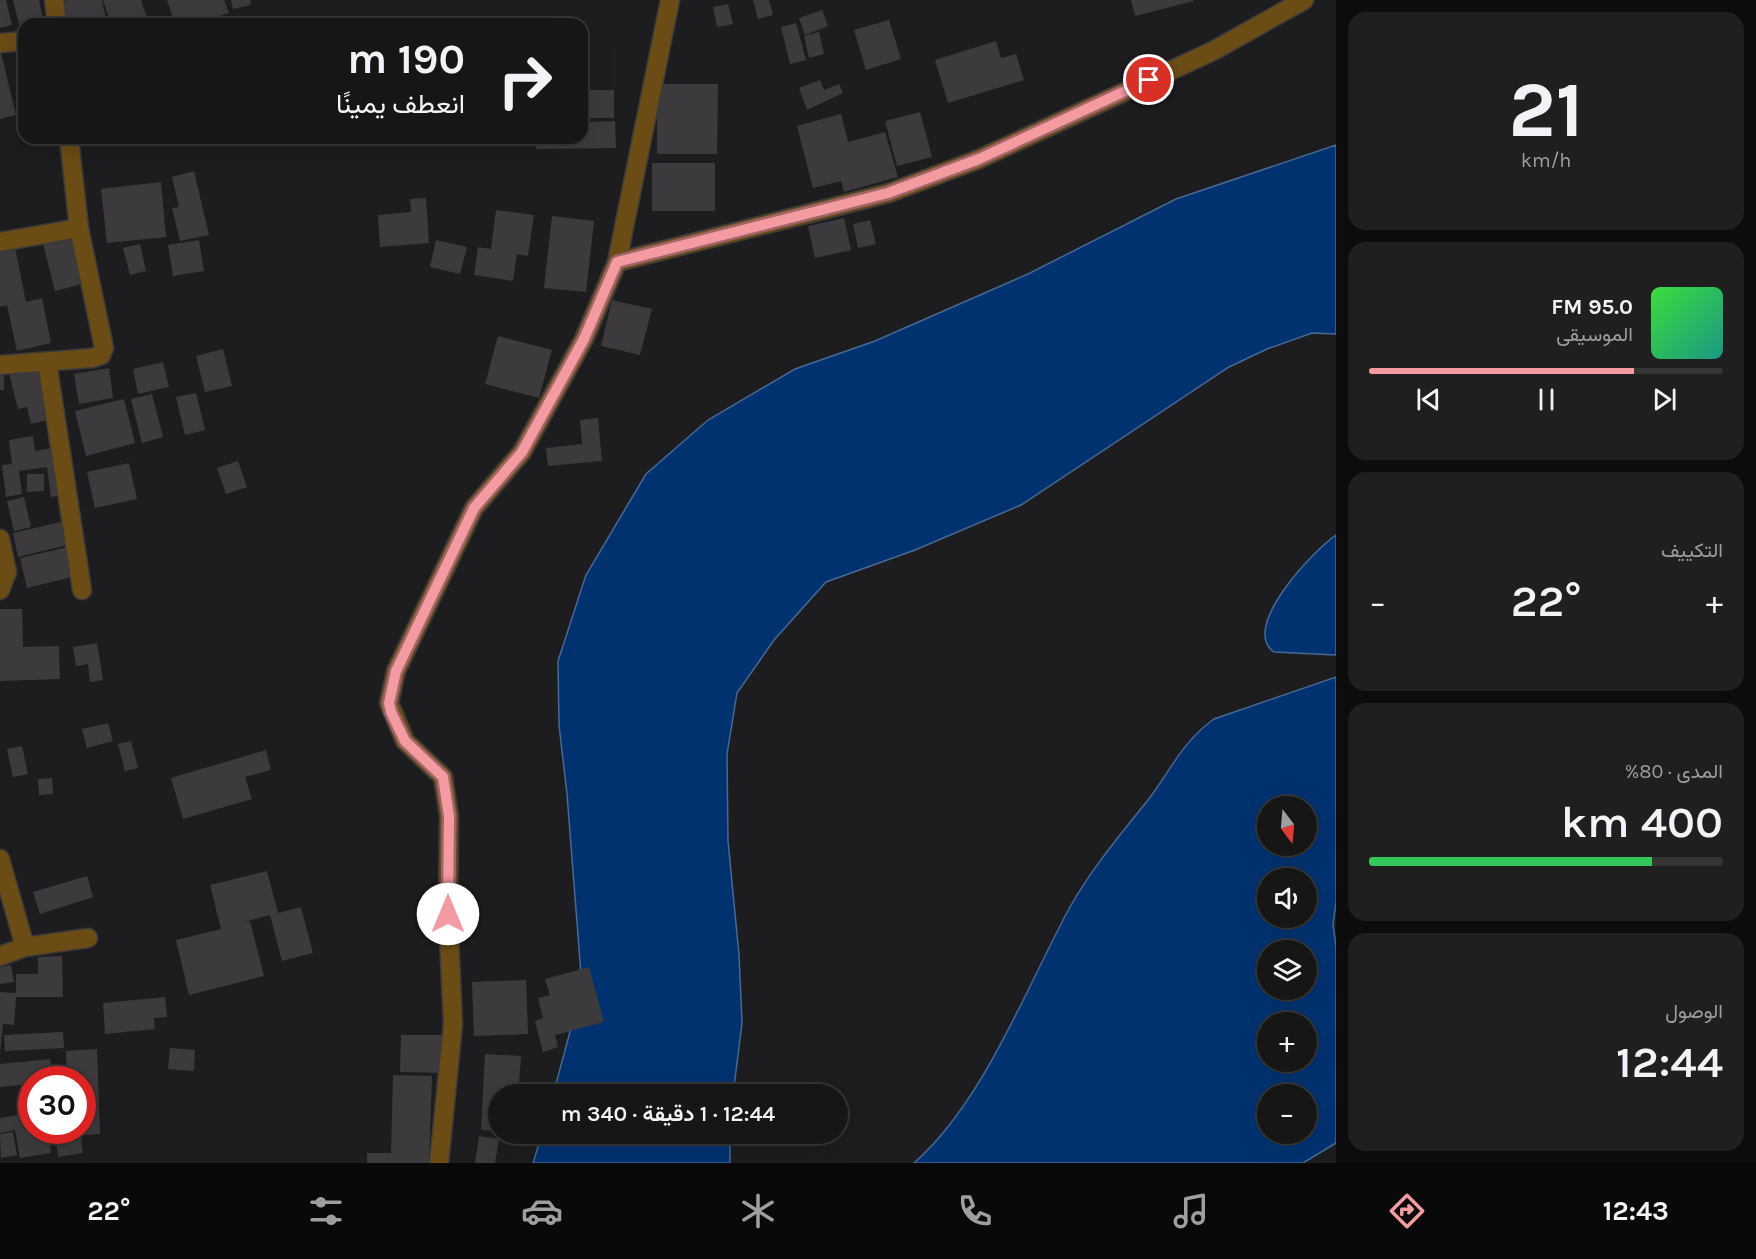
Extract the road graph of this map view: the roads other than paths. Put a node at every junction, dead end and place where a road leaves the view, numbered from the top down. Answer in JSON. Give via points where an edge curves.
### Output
{"nodes":[{"id":1,"x":54,"y":0,"type":"edge"},
{"id":2,"x":670,"y":0,"type":"edge"},
{"id":3,"x":1304,"y":0,"type":"edge"},
{"id":4,"x":56,"y":18,"type":"edge"},
{"id":5,"x":18,"y":42,"type":"edge"},
{"id":6,"x":0,"y":44,"type":"edge"},
{"id":7,"x":70,"y":144,"type":"edge"},
{"id":8,"x":79,"y":228,"type":"junction"},
{"id":9,"x":0,"y":242,"type":"edge"},
{"id":10,"x":617,"y":262,"type":"junction"},
{"id":11,"x":47,"y":362,"type":"junction"},
{"id":12,"x":0,"y":365,"type":"edge"},
{"id":13,"x":0,"y":539,"type":"edge"},
{"id":14,"x":0,"y":590,"type":"edge"},
{"id":15,"x":82,"y":590,"type":"dead end"},
{"id":16,"x":0,"y":859,"type":"edge"},
{"id":17,"x":88,"y":938,"type":"dead end"},
{"id":18,"x":25,"y":947,"type":"junction"},
{"id":19,"x":0,"y":956,"type":"edge"},
{"id":20,"x":439,"y":1163,"type":"edge"}],
"edges":[{"from":1,"to":4,"type":"street"},
{"from":2,"to":10,"type":"street"},
{"from":3,"to":10,"type":"street","via":[[1214,51],[969,163],[888,193]]},
{"from":5,"to":6,"type":"street"},
{"from":7,"to":8,"type":"street"},
{"from":8,"to":9,"type":"street"},
{"from":8,"to":11,"type":"street","via":[[104,348],[101,355],[92,358]]},
{"from":10,"to":20,"type":"street","via":[[584,339],[522,452],[474,508],[396,671],[389,703],[405,741],[443,777],[448,809],[453,1024]]},
{"from":11,"to":12,"type":"street"},
{"from":11,"to":15,"type":"street"},
{"from":13,"to":14,"type":"street","via":[[7,572]]},
{"from":16,"to":18,"type":"street"},
{"from":17,"to":18,"type":"street"},
{"from":18,"to":19,"type":"street"}]}
